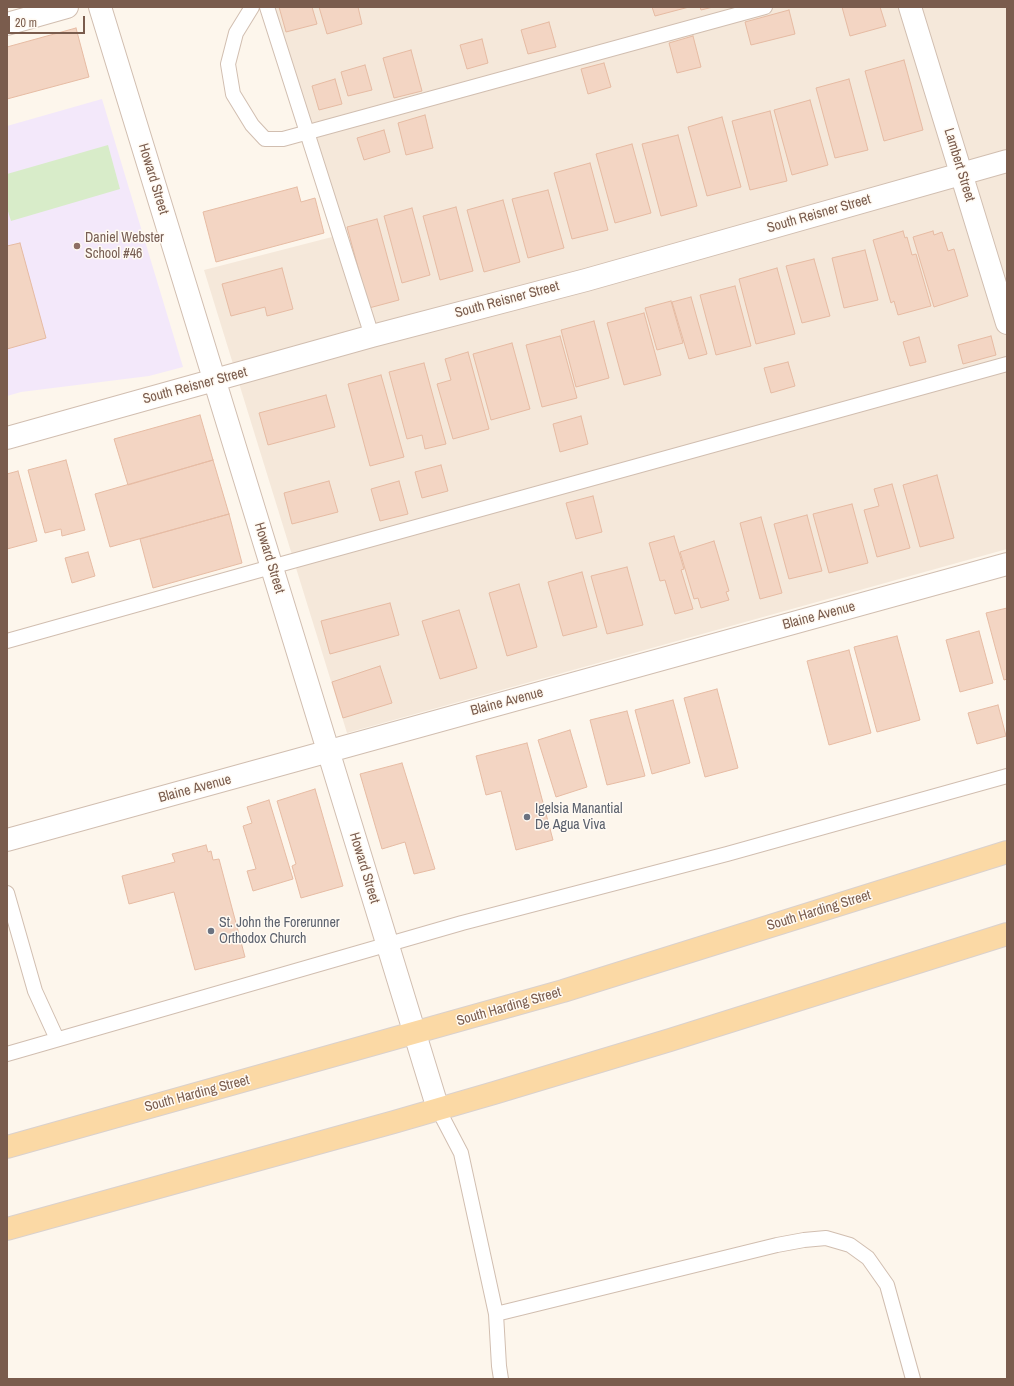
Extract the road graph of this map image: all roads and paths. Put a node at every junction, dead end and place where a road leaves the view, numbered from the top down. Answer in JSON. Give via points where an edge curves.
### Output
{"nodes":[{"id":1,"x":67,"y":7,"type":"edge"},
{"id":2,"x":100,"y":7,"type":"edge"},
{"id":3,"x":252,"y":7,"type":"edge"},
{"id":4,"x":267,"y":7,"type":"edge"},
{"id":5,"x":765,"y":7,"type":"edge"},
{"id":6,"x":910,"y":7,"type":"edge"},
{"id":7,"x":7,"y":24,"type":"edge"},
{"id":8,"x":307,"y":132,"type":"junction"},
{"id":9,"x":1007,"y":161,"type":"edge"},
{"id":10,"x":961,"y":174,"type":"junction"},
{"id":11,"x":1007,"y":323,"type":"edge"},
{"id":12,"x":372,"y":336,"type":"junction"},
{"id":13,"x":1007,"y":364,"type":"edge"},
{"id":14,"x":214,"y":380,"type":"junction"},
{"id":15,"x":7,"y":438,"type":"edge"},
{"id":16,"x":1007,"y":564,"type":"edge"},
{"id":17,"x":272,"y":566,"type":"junction"},
{"id":18,"x":7,"y":641,"type":"edge"},
{"id":19,"x":329,"y":752,"type":"junction"},
{"id":20,"x":1007,"y":776,"type":"edge"},
{"id":21,"x":7,"y":840,"type":"edge"},
{"id":22,"x":1007,"y":852,"type":"edge"},
{"id":23,"x":7,"y":893,"type":"edge"},
{"id":24,"x":1007,"y":934,"type":"edge"},
{"id":25,"x":388,"y":945,"type":"junction"},
{"id":26,"x":415,"y":1034,"type":"junction"},
{"id":27,"x":57,"y":1039,"type":"junction"},
{"id":28,"x":7,"y":1054,"type":"edge"},
{"id":29,"x":438,"y":1109,"type":"junction"},
{"id":30,"x":7,"y":1147,"type":"edge"},
{"id":31,"x":7,"y":1229,"type":"edge"},
{"id":32,"x":496,"y":1314,"type":"junction"},
{"id":33,"x":501,"y":1379,"type":"edge"},
{"id":34,"x":913,"y":1379,"type":"edge"}],
"edges":[{"from":1,"to":7,"type":"street"},
{"from":2,"to":14,"type":"street","name":"Howard Street"},
{"from":3,"to":8,"type":"lane","via":[[236,33],[228,64],[233,94],[252,125],[265,139],[283,139]]},
{"from":4,"to":8,"type":"lane"},
{"from":5,"to":8,"type":"lane"},
{"from":6,"to":10,"type":"street","name":"Lambert Street"},
{"from":8,"to":12,"type":"lane"},
{"from":9,"to":10,"type":"street","name":"South Reisner Street"},
{"from":10,"to":11,"type":"street","name":"Lambert Street"},
{"from":10,"to":12,"type":"street","name":"South Reisner Street","via":[[586,280]]},
{"from":12,"to":14,"type":"street","name":"South Reisner Street"},
{"from":13,"to":17,"type":"lane"},
{"from":14,"to":15,"type":"street","name":"South Reisner Street"},
{"from":14,"to":17,"type":"street","name":"Howard Street"},
{"from":16,"to":19,"type":"street","name":"Blaine Avenue"},
{"from":17,"to":18,"type":"lane"},
{"from":17,"to":19,"type":"street","name":"Howard Street"},
{"from":19,"to":21,"type":"street","name":"Blaine Avenue"},
{"from":19,"to":25,"type":"street","name":"Howard Street"},
{"from":20,"to":25,"type":"lane"},
{"from":22,"to":26,"type":"main road","name":"South Harding Street","via":[[563,991]]},
{"from":23,"to":27,"type":"lane","via":[[35,991]]},
{"from":24,"to":29,"type":"main road","via":[[670,1040]]},
{"from":25,"to":26,"type":"street","name":"Howard Street"},
{"from":25,"to":27,"type":"lane"},
{"from":26,"to":29,"type":"street","name":"Howard Street"},
{"from":26,"to":30,"type":"main road","name":"South Harding Street"},
{"from":27,"to":28,"type":"lane"},
{"from":29,"to":31,"type":"main road"},
{"from":29,"to":32,"type":"lane","via":[[461,1153]]},
{"from":32,"to":33,"type":"lane"},
{"from":32,"to":34,"type":"lane","via":[[777,1245],[826,1238],[850,1245],[868,1258],[887,1285]]}]}
